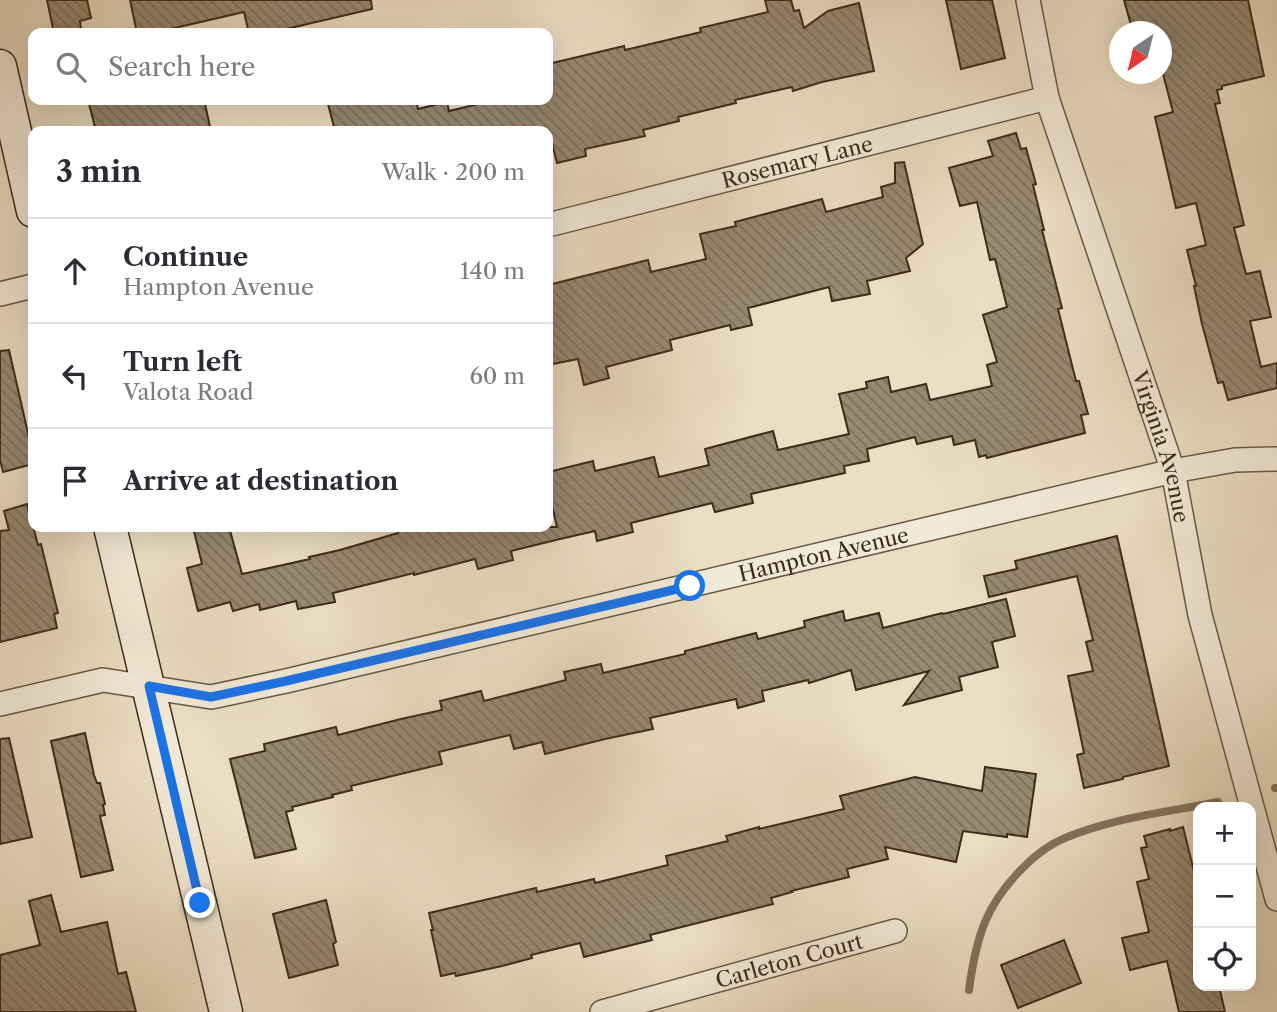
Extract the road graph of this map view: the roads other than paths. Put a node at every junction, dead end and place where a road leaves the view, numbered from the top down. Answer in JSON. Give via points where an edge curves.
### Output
{"nodes":[{"id":1,"x":1028,"y":0,"type":"edge"},
{"id":2,"x":0,"y":66,"type":"edge"},
{"id":3,"x":1047,"y":98,"type":"junction"},
{"id":4,"x":28,"y":189,"type":"edge"},
{"id":5,"x":553,"y":224,"type":"edge"},
{"id":6,"x":28,"y":287,"type":"edge"},
{"id":7,"x":0,"y":294,"type":"edge"},
{"id":8,"x":1277,"y":459,"type":"edge"},
{"id":9,"x":1173,"y":471,"type":"junction"},
{"id":10,"x":111,"y":532,"type":"edge"},
{"id":11,"x":149,"y":686,"type":"junction"},
{"id":12,"x":0,"y":704,"type":"edge"},
{"id":13,"x":1277,"y":899,"type":"edge"},
{"id":14,"x":895,"y":931,"type":"dead end"},
{"id":15,"x":226,"y":1012,"type":"edge"},
{"id":16,"x":601,"y":1012,"type":"edge"}],
"edges":[{"from":1,"to":3,"type":"street","name":"Virginia Avenue"},
{"from":2,"to":4,"type":"street"},
{"from":3,"to":5,"type":"street","name":"Rosemary Lane"},
{"from":3,"to":9,"type":"street","name":"Virginia Avenue"},
{"from":6,"to":7,"type":"street"},
{"from":8,"to":9,"type":"street","name":"Hampton Avenue","via":[[1235,460]]},
{"from":9,"to":11,"type":"street","name":"Hampton Avenue","via":[[274,684],[211,697]]},
{"from":9,"to":13,"type":"street","name":"Virginia Avenue","via":[[1200,615]]},
{"from":10,"to":11,"type":"street"},
{"from":11,"to":12,"type":"street","name":"Hampton Avenue","via":[[103,680]]},
{"from":11,"to":15,"type":"street"},
{"from":14,"to":16,"type":"street","name":"Carleton Court"}]}
